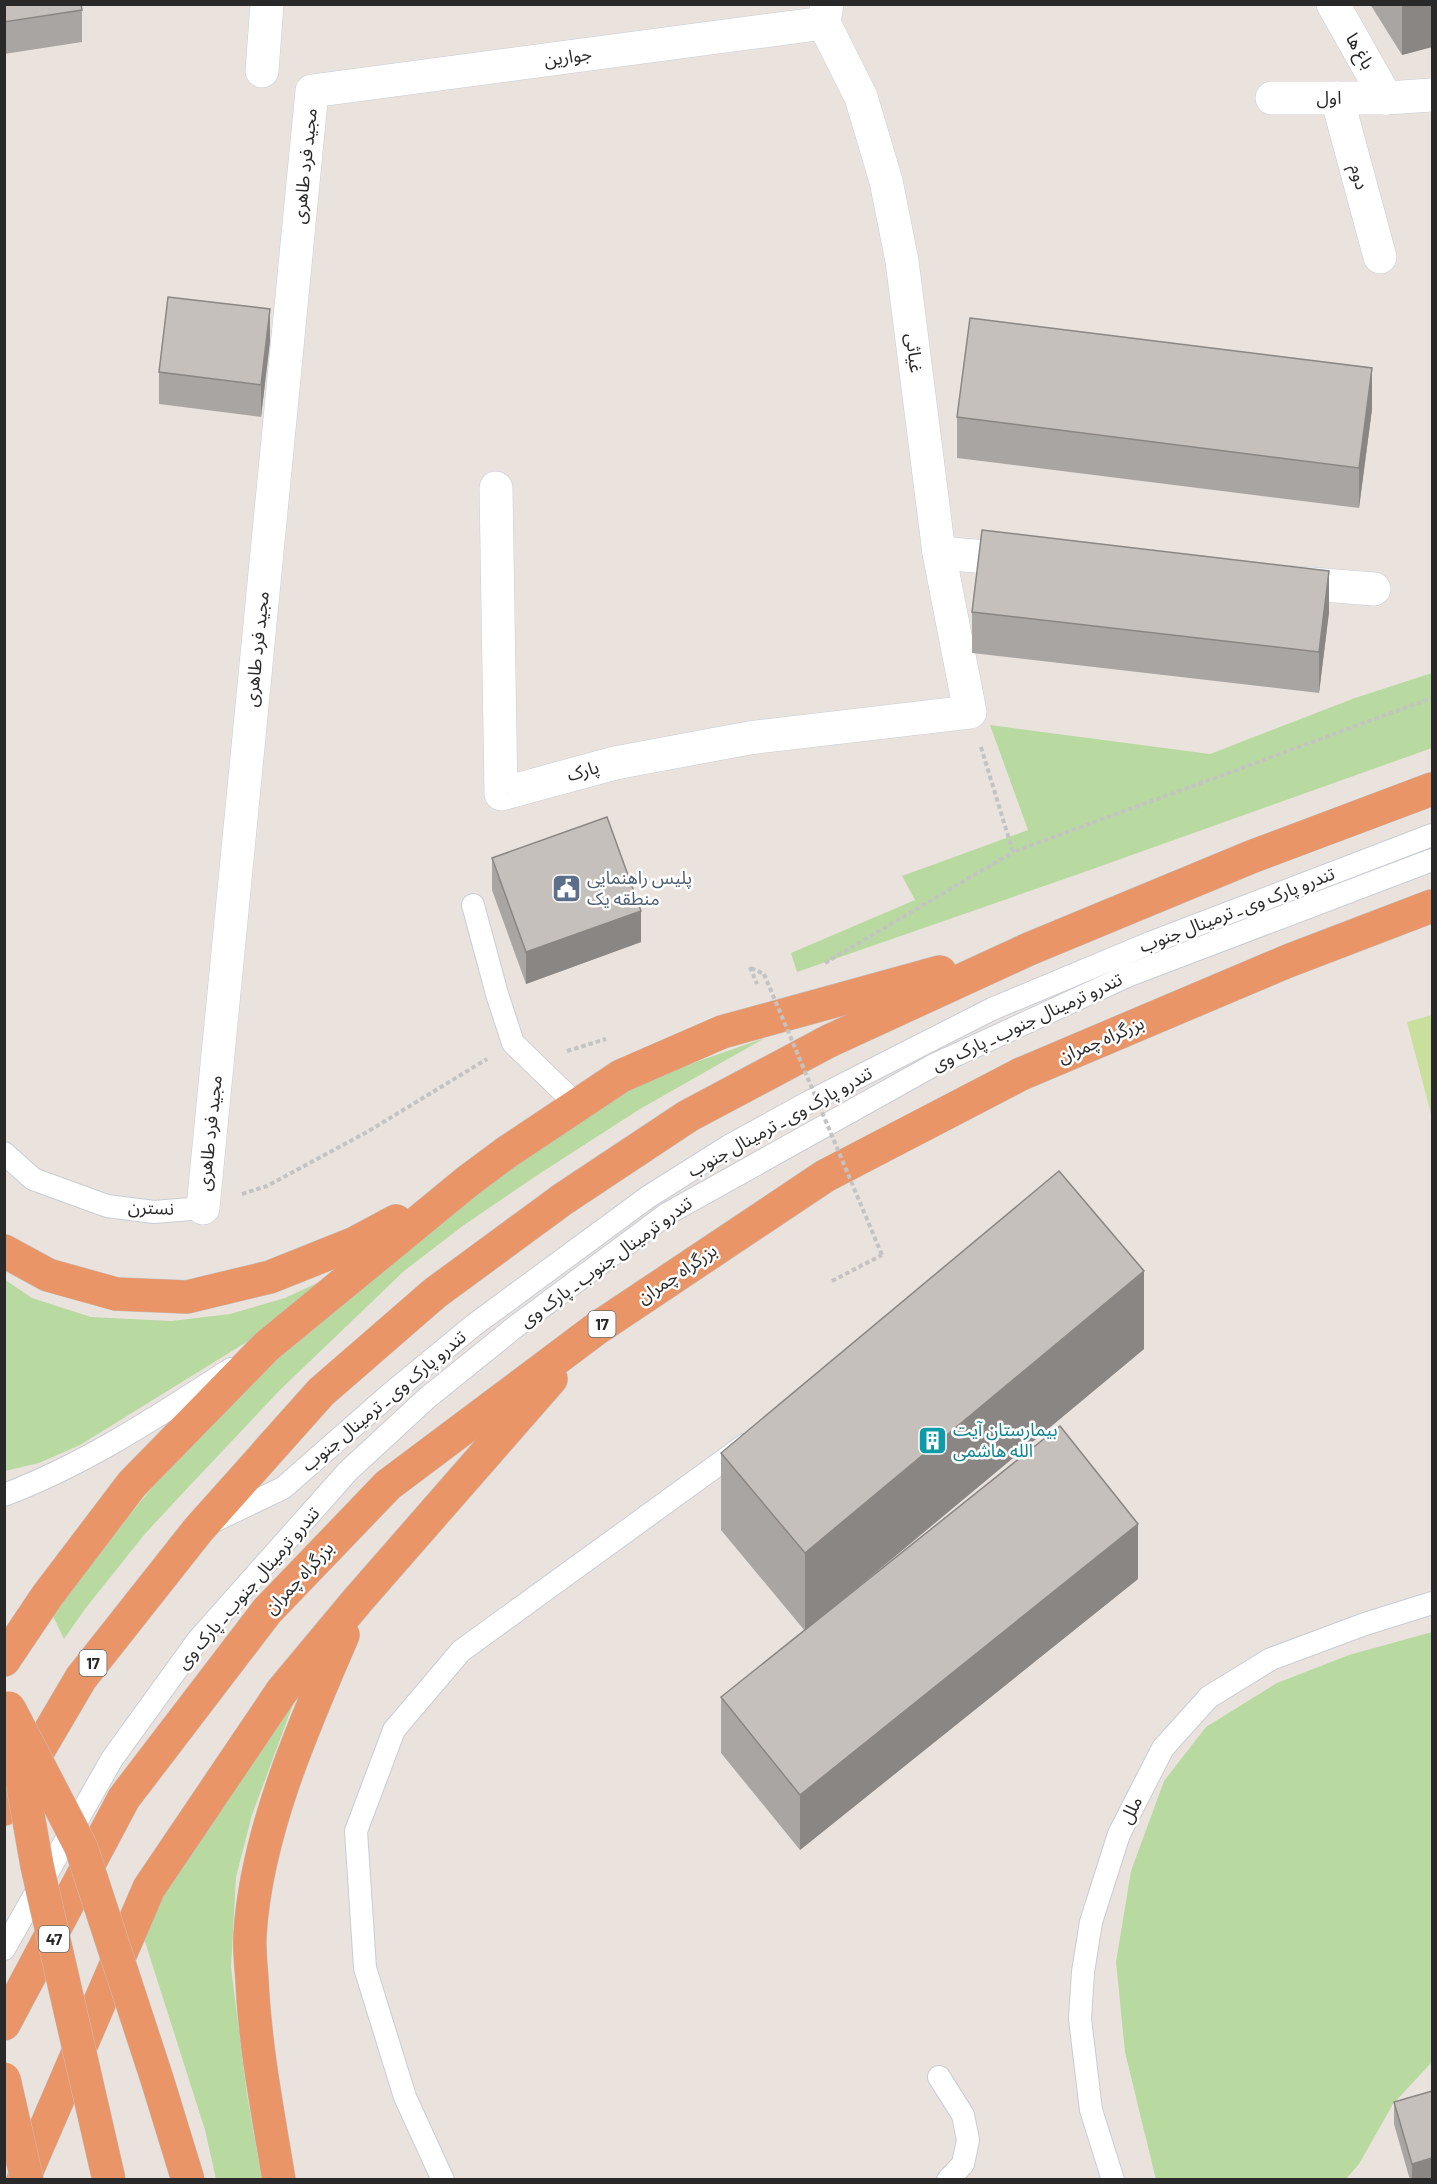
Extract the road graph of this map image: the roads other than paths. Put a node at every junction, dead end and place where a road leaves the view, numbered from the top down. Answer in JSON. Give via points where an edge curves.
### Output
{"nodes":[{"id":1,"x":267,"y":4,"type":"edge"},
{"id":2,"x":1333,"y":4,"type":"edge"},
{"id":3,"x":825,"y":14,"type":"edge"},
{"id":4,"x":262,"y":71,"type":"dead end"},
{"id":5,"x":312,"y":91,"type":"joint"},
{"id":6,"x":1272,"y":98,"type":"dead end"},
{"id":7,"x":1337,"y":98,"type":"junction"},
{"id":8,"x":1386,"y":98,"type":"junction"},
{"id":9,"x":1432,"y":100,"type":"edge"},
{"id":10,"x":1380,"y":257,"type":"dead end"},
{"id":11,"x":496,"y":488,"type":"dead end"},
{"id":12,"x":939,"y":553,"type":"junction"},
{"id":13,"x":1057,"y":563,"type":"edge"},
{"id":14,"x":1256,"y":580,"type":"edge"},
{"id":15,"x":1374,"y":589,"type":"dead end"},
{"id":16,"x":970,"y":712,"type":"joint"},
{"id":17,"x":1432,"y":789,"type":"edge"},
{"id":18,"x":1432,"y":835,"type":"edge"},
{"id":19,"x":1432,"y":860,"type":"edge"},
{"id":20,"x":473,"y":904,"type":"dead end"},
{"id":21,"x":1432,"y":906,"type":"edge"},
{"id":22,"x":1029,"y":949,"type":"junction"},
{"id":23,"x":577,"y":1106,"type":"junction"},
{"id":24,"x":4,"y":1153,"type":"edge"},
{"id":25,"x":468,"y":1181,"type":"junction"},
{"id":26,"x":203,"y":1208,"type":"joint"},
{"id":27,"x":4,"y":1251,"type":"edge"},
{"id":28,"x":596,"y":1329,"type":"junction"},
{"id":29,"x":267,"y":1346,"type":"junction"},
{"id":30,"x":757,"y":1436,"type":"edge"},
{"id":31,"x":4,"y":1495,"type":"edge"},
{"id":32,"x":198,"y":1530,"type":"junction"},
{"id":33,"x":357,"y":1601,"type":"junction"},
{"id":34,"x":1432,"y":1603,"type":"edge"},
{"id":35,"x":4,"y":1660,"type":"edge"},
{"id":36,"x":7,"y":1703,"type":"edge"},
{"id":37,"x":4,"y":1809,"type":"edge"},
{"id":38,"x":4,"y":1948,"type":"edge"},
{"id":39,"x":4,"y":2024,"type":"edge"},
{"id":40,"x":939,"y":2077,"type":"dead end"},
{"id":41,"x":4,"y":2079,"type":"edge"},
{"id":42,"x":25,"y":2180,"type":"edge"},
{"id":43,"x":109,"y":2180,"type":"edge"},
{"id":44,"x":188,"y":2180,"type":"edge"},
{"id":45,"x":279,"y":2180,"type":"edge"},
{"id":46,"x":443,"y":2180,"type":"edge"},
{"id":47,"x":948,"y":2180,"type":"edge"},
{"id":48,"x":1113,"y":2180,"type":"edge"}],
"edges":[{"from":1,"to":4,"type":"street"},
{"from":2,"to":8,"type":"street","name":"باغ ها"},
{"from":3,"to":5,"type":"street","name":"جوارین"},
{"from":3,"to":12,"type":"street","name":"غیاثی","via":[[861,97],[886,181],[902,261]]},
{"from":5,"to":26,"type":"street","name":"مجید فرد طاهری"},
{"from":6,"to":7,"type":"street","name":"اول"},
{"from":7,"to":8,"type":"street","name":"اول"},
{"from":7,"to":10,"type":"street","name":"دوم"},
{"from":8,"to":9,"type":"street","name":"اول"},
{"from":11,"to":16,"type":"street","name":"پارک","via":[[501,794],[615,763],[749,738]]},
{"from":12,"to":13,"type":"street"},
{"from":12,"to":16,"type":"street","name":"غیاثی"},
{"from":14,"to":15,"type":"street"},
{"from":17,"to":22,"type":"highway","number":"17","via":[[1251,856]]},
{"from":18,"to":32,"type":"lane","name":"تندرو پارک وی ـ ترمینال جنوب","via":[[1150,943],[992,1009],[729,1146],[648,1197],[483,1318],[283,1488]]},
{"from":19,"to":38,"type":"lane","name":"تندرو ترمینال جنوب ـ پارک وی","via":[[1127,976],[932,1066],[667,1214],[515,1327],[428,1398],[348,1471],[198,1640],[112,1759]]},
{"from":20,"to":23,"type":"lane","via":[[513,1042]]},
{"from":21,"to":28,"type":"highway","name":"بزرگراه چمران","number":"17","via":[[1288,961],[1022,1074],[825,1176]]},
{"from":22,"to":23,"type":"highway","via":[[722,1032],[621,1076]]},
{"from":22,"to":32,"type":"highway","number":"17","via":[[829,1041],[688,1116],[563,1199],[435,1293],[321,1392]]},
{"from":23,"to":25,"type":"highway"},
{"from":24,"to":26,"type":"lane","name":"نسترن","via":[[33,1179],[107,1206],[154,1212]]},
{"from":25,"to":27,"type":"highway","via":[[355,1243],[270,1277],[187,1297],[116,1294],[48,1275]]},
{"from":25,"to":29,"type":"highway"},
{"from":28,"to":33,"type":"highway"},
{"from":28,"to":39,"type":"highway","name":"بزرگراه چمران","number":"17","via":[[388,1485],[267,1611],[124,1798]]},
{"from":29,"to":31,"type":"lane","via":[[131,1433],[83,1460]]},
{"from":29,"to":35,"type":"highway","via":[[132,1484]]},
{"from":30,"to":46,"type":"lane","via":[[460,1651],[394,1730],[356,1831],[365,1968],[405,2097]]},
{"from":32,"to":37,"type":"highway","number":"17","via":[[81,1678]]},
{"from":33,"to":42,"type":"highway","via":[[282,1691],[149,1888]]},
{"from":33,"to":45,"type":"highway","via":[[311,1707],[274,1814],[257,1881],[250,1936],[254,2019]]},
{"from":34,"to":48,"type":"lane","name":"ملل","via":[[1270,1659],[1209,1696],[1163,1748],[1119,1834],[1091,1922],[1083,1972],[1080,2019],[1091,2110]]},
{"from":36,"to":43,"type":"highway","number":"47","bridge":true,"via":[[37,1866]]},
{"from":36,"to":44,"type":"highway","bridge":true,"via":[[81,1847]]},
{"from":40,"to":47,"type":"lane","via":[[963,2115],[968,2140],[963,2164]]},
{"from":41,"to":42,"type":"highway","bridge":true}]}
